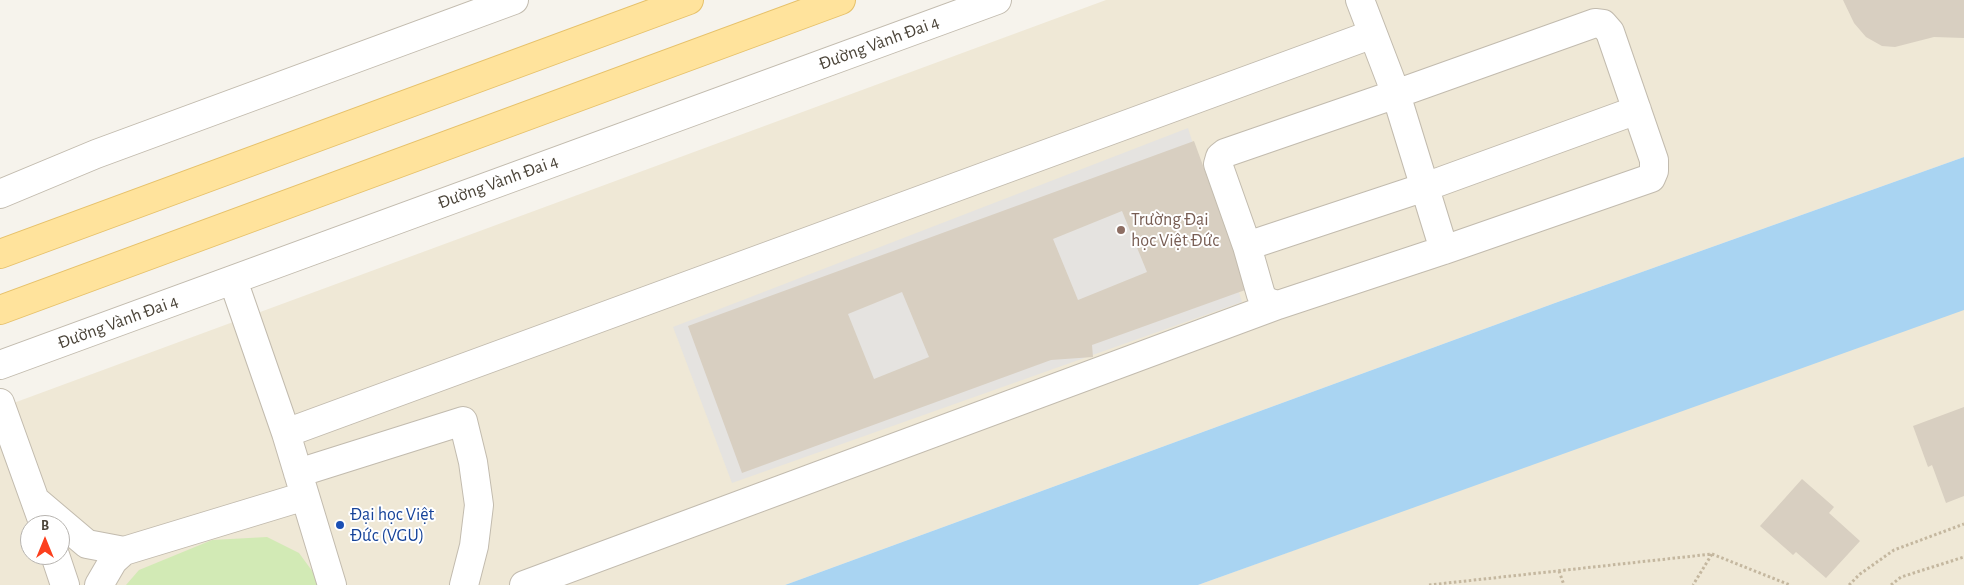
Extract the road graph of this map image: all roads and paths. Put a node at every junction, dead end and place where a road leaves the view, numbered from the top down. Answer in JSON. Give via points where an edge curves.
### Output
{"nodes":[{"id":1,"x":514,"y":0,"type":"edge"},
{"id":2,"x":689,"y":0,"type":"edge"},
{"id":3,"x":841,"y":0,"type":"edge"},
{"id":4,"x":997,"y":0,"type":"edge"},
{"id":5,"x":1360,"y":0,"type":"edge"},
{"id":6,"x":1373,"y":34,"type":"junction"},
{"id":7,"x":1396,"y":94,"type":"junction"},
{"id":8,"x":1637,"y":110,"type":"junction"},
{"id":9,"x":1425,"y":187,"type":"junction"},
{"id":10,"x":0,"y":194,"type":"edge"},
{"id":11,"x":1247,"y":246,"type":"junction"},
{"id":12,"x":1444,"y":250,"type":"junction"},
{"id":13,"x":0,"y":254,"type":"edge"},
{"id":14,"x":233,"y":280,"type":"junction"},
{"id":15,"x":1278,"y":305,"type":"junction"},
{"id":16,"x":0,"y":310,"type":"edge"},
{"id":17,"x":0,"y":365,"type":"edge"},
{"id":18,"x":0,"y":404,"type":"edge"},
{"id":19,"x":286,"y":433,"type":"junction"},
{"id":20,"x":301,"y":484,"type":"junction"},
{"id":21,"x":39,"y":512,"type":"edge"},
{"id":22,"x":1964,"y":524,"type":"edge"},
{"id":23,"x":124,"y":551,"type":"junction"},
{"id":24,"x":1712,"y":554,"type":"junction"},
{"id":25,"x":1964,"y":558,"type":"edge"},
{"id":26,"x":58,"y":565,"type":"edge"},
{"id":27,"x":1558,"y":571,"type":"junction"},
{"id":28,"x":65,"y":585,"type":"edge"},
{"id":29,"x":99,"y":585,"type":"edge"},
{"id":30,"x":332,"y":585,"type":"edge"},
{"id":31,"x":464,"y":585,"type":"edge"},
{"id":32,"x":524,"y":585,"type":"edge"},
{"id":33,"x":1428,"y":585,"type":"edge"},
{"id":34,"x":1564,"y":585,"type":"edge"},
{"id":35,"x":1693,"y":585,"type":"edge"},
{"id":36,"x":1790,"y":585,"type":"edge"},
{"id":37,"x":1849,"y":585,"type":"edge"},
{"id":38,"x":1891,"y":585,"type":"edge"}],
"edges":[{"from":1,"to":10,"type":"street","via":[[96,154]]},
{"from":2,"to":13,"type":"main road"},
{"from":3,"to":16,"type":"main road"},
{"from":4,"to":14,"type":"street","name":"Đường Vành Đai 4"},
{"from":5,"to":6,"type":"street"},
{"from":6,"to":7,"type":"street"},
{"from":6,"to":19,"type":"street"},
{"from":7,"to":8,"type":"street","via":[[1595,24],[1603,24],[1610,32]]},
{"from":7,"to":9,"type":"street"},
{"from":7,"to":11,"type":"street","via":[[1220,157],[1218,164]]},
{"from":8,"to":9,"type":"street"},
{"from":8,"to":12,"type":"street","via":[[1654,160],[1651,178]]},
{"from":9,"to":11,"type":"street"},
{"from":9,"to":12,"type":"street"},
{"from":11,"to":15,"type":"street","via":[[1261,295],[1267,302]]},
{"from":12,"to":15,"type":"street"},
{"from":14,"to":17,"type":"street","name":"Đường Vành Đai 4"},
{"from":14,"to":19,"type":"street"},
{"from":15,"to":32,"type":"street"},
{"from":18,"to":21,"type":"street"},
{"from":19,"to":20,"type":"street"},
{"from":20,"to":23,"type":"street"},
{"from":20,"to":30,"type":"street"},
{"from":20,"to":31,"type":"street","via":[[463,421],[479,505],[474,546]]},
{"from":21,"to":23,"type":"street","via":[[87,544]]},
{"from":22,"to":37,"type":"path","via":[[1894,550]]},
{"from":23,"to":29,"type":"street"},
{"from":24,"to":27,"type":"path"},
{"from":24,"to":35,"type":"path"},
{"from":24,"to":36,"type":"path"},
{"from":25,"to":38,"type":"path","via":[[1901,577]]},
{"from":26,"to":28,"type":"street"},
{"from":27,"to":33,"type":"path"},
{"from":27,"to":34,"type":"path"}]}
